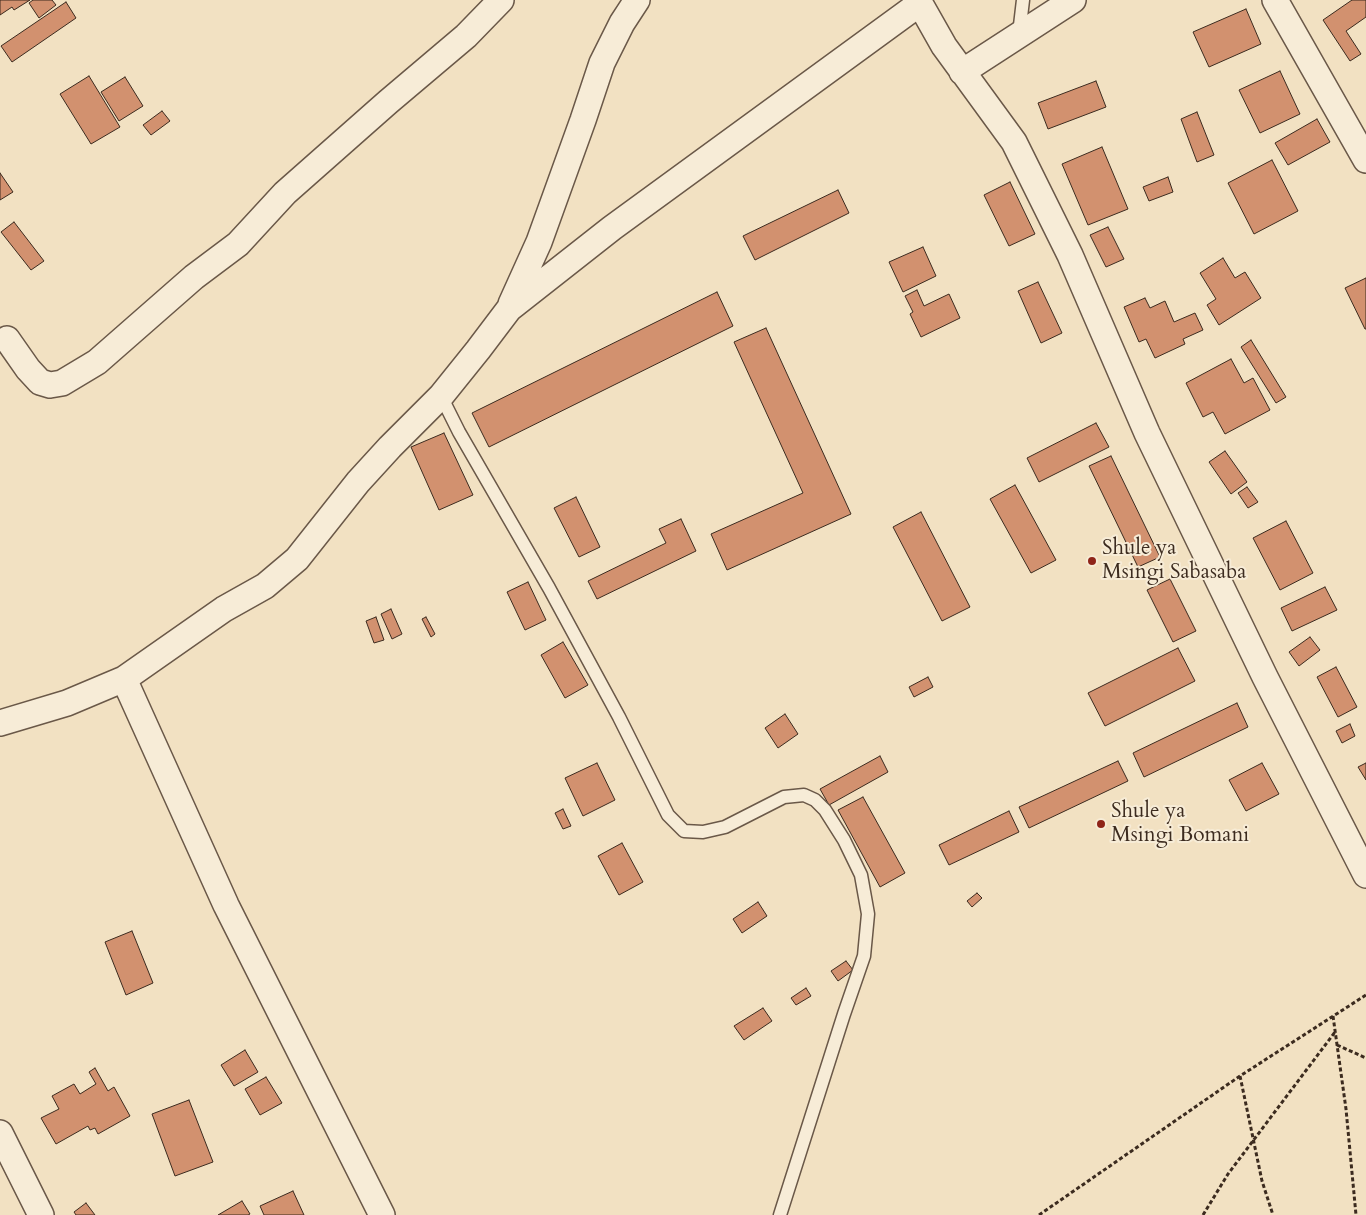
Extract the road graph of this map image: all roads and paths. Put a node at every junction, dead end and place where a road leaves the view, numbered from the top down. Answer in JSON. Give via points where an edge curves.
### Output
{"nodes":[{"id":1,"x":502,"y":0,"type":"edge"},
{"id":2,"x":637,"y":0,"type":"edge"},
{"id":3,"x":1023,"y":0,"type":"edge"},
{"id":4,"x":1073,"y":0,"type":"edge"},
{"id":5,"x":1275,"y":0,"type":"edge"},
{"id":6,"x":919,"y":2,"type":"edge"},
{"id":7,"x":1019,"y":34,"type":"junction"},
{"id":8,"x":962,"y":72,"type":"junction"},
{"id":9,"x":1366,"y":160,"type":"edge"},
{"id":10,"x":509,"y":309,"type":"junction"},
{"id":11,"x":7,"y":339,"type":"dead end"},
{"id":12,"x":441,"y":396,"type":"junction"},
{"id":13,"x":124,"y":678,"type":"junction"},
{"id":14,"x":0,"y":723,"type":"edge"},
{"id":15,"x":1366,"y":875,"type":"edge"},
{"id":16,"x":1366,"y":995,"type":"edge"},
{"id":17,"x":1333,"y":1016,"type":"junction"},
{"id":18,"x":1335,"y":1032,"type":"junction"},
{"id":19,"x":1337,"y":1045,"type":"junction"},
{"id":20,"x":1366,"y":1058,"type":"edge"},
{"id":21,"x":1240,"y":1076,"type":"junction"},
{"id":22,"x":0,"y":1133,"type":"edge"},
{"id":23,"x":1254,"y":1140,"type":"junction"},
{"id":24,"x":41,"y":1215,"type":"edge"},
{"id":25,"x":382,"y":1215,"type":"edge"},
{"id":26,"x":780,"y":1215,"type":"edge"},
{"id":27,"x":1039,"y":1215,"type":"edge"},
{"id":28,"x":1203,"y":1215,"type":"edge"},
{"id":29,"x":1273,"y":1215,"type":"edge"},
{"id":30,"x":1356,"y":1215,"type":"edge"}],
"edges":[{"from":1,"to":11,"type":"street","via":[[466,36],[285,193],[238,244],[194,277],[97,362],[62,383],[50,385],[40,382]]},
{"from":2,"to":10,"type":"street","via":[[602,63],[539,242]]},
{"from":3,"to":7,"type":"lane"},
{"from":4,"to":7,"type":"street"},
{"from":5,"to":9,"type":"street"},
{"from":6,"to":8,"type":"street"},
{"from":6,"to":10,"type":"street","via":[[612,228]]},
{"from":7,"to":8,"type":"street"},
{"from":8,"to":15,"type":"street","via":[[1014,142],[1070,255],[1147,433],[1265,678]]},
{"from":10,"to":12,"type":"street"},
{"from":12,"to":13,"type":"street","via":[[358,482],[298,559],[265,586],[224,609]]},
{"from":12,"to":26,"type":"lane","via":[[619,717],[668,815],[684,832],[703,832],[725,827],[784,797],[804,795],[825,810],[861,874],[868,914],[864,956]]},
{"from":13,"to":14,"type":"street","via":[[67,703]]},
{"from":13,"to":25,"type":"street","via":[[226,905]]},
{"from":16,"to":17,"type":"path"},
{"from":17,"to":18,"type":"path"},
{"from":17,"to":21,"type":"path"},
{"from":18,"to":19,"type":"path"},
{"from":18,"to":23,"type":"path"},
{"from":19,"to":20,"type":"path"},
{"from":19,"to":30,"type":"path"},
{"from":21,"to":23,"type":"path"},
{"from":21,"to":27,"type":"path"},
{"from":22,"to":24,"type":"street"},
{"from":23,"to":28,"type":"path"},
{"from":23,"to":29,"type":"path"}]}
